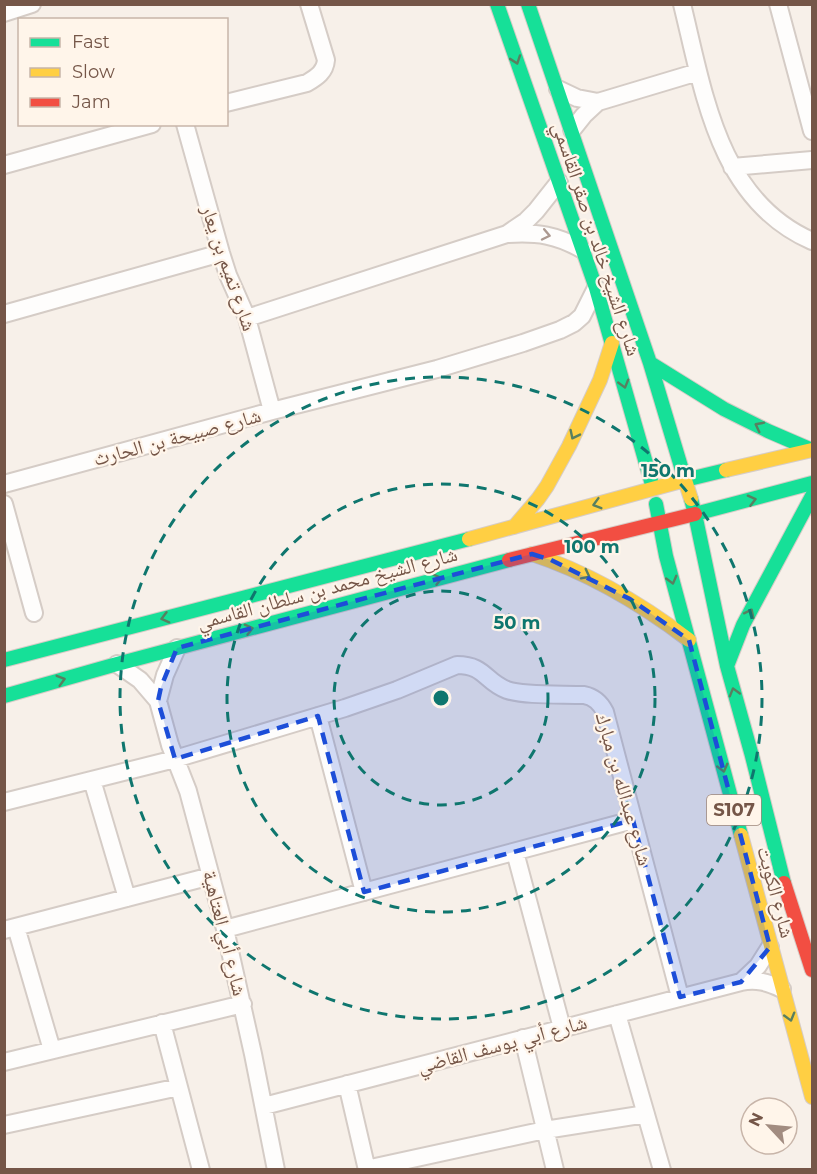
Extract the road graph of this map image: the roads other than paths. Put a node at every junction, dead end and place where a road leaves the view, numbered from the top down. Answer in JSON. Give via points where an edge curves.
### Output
{"nodes":[{"id":1,"x":32,"y":4,"type":"edge"},
{"id":2,"x":309,"y":4,"type":"edge"},
{"id":3,"x":497,"y":4,"type":"edge"},
{"id":4,"x":528,"y":4,"type":"edge"},
{"id":5,"x":682,"y":4,"type":"edge"},
{"id":6,"x":778,"y":4,"type":"edge"},
{"id":7,"x":4,"y":13,"type":"edge"},
{"id":8,"x":698,"y":72,"type":"junction"},
{"id":9,"x":558,"y":89,"type":"junction"},
{"id":10,"x":598,"y":102,"type":"junction"},
{"id":11,"x":228,"y":103,"type":"edge"},
{"id":12,"x":145,"y":126,"type":"edge"},
{"id":13,"x":186,"y":126,"type":"edge"},
{"id":14,"x":572,"y":130,"type":"junction"},
{"id":15,"x":813,"y":131,"type":"edge"},
{"id":16,"x":813,"y":160,"type":"edge"},
{"id":17,"x":4,"y":165,"type":"edge"},
{"id":18,"x":732,"y":167,"type":"junction"},
{"id":19,"x":559,"y":182,"type":"junction"},
{"id":20,"x":507,"y":234,"type":"junction"},
{"id":21,"x":813,"y":241,"type":"edge"},
{"id":22,"x":583,"y":250,"type":"junction"},
{"id":23,"x":220,"y":253,"type":"junction"},
{"id":24,"x":596,"y":288,"type":"junction"},
{"id":25,"x":4,"y":314,"type":"edge"},
{"id":26,"x":247,"y":318,"type":"junction"},
{"id":27,"x":612,"y":343,"type":"junction"},
{"id":28,"x":650,"y":363,"type":"junction"},
{"id":29,"x":272,"y":411,"type":"junction"},
{"id":30,"x":812,"y":450,"type":"edge"},
{"id":31,"x":685,"y":480,"type":"junction"},
{"id":32,"x":813,"y":483,"type":"edge"},
{"id":33,"x":4,"y":484,"type":"edge"},
{"id":34,"x":653,"y":488,"type":"junction"},
{"id":35,"x":813,"y":496,"type":"edge"},
{"id":36,"x":4,"y":504,"type":"edge"},
{"id":37,"x":695,"y":514,"type":"junction"},
{"id":38,"x":660,"y":522,"type":"junction"},
{"id":39,"x":514,"y":527,"type":"junction"},
{"id":40,"x":532,"y":554,"type":"junction"},
{"id":41,"x":34,"y":613,"type":"dead end"},
{"id":42,"x":689,"y":640,"type":"junction"},
{"id":43,"x":177,"y":648,"type":"junction"},
{"id":44,"x":4,"y":660,"type":"edge"},
{"id":45,"x":117,"y":664,"type":"junction"},
{"id":46,"x":727,"y":666,"type":"junction"},
{"id":47,"x":4,"y":696,"type":"edge"},
{"id":48,"x":158,"y":701,"type":"junction"},
{"id":49,"x":318,"y":716,"type":"junction"},
{"id":50,"x":175,"y":759,"type":"junction"},
{"id":51,"x":92,"y":780,"type":"junction"},
{"id":52,"x":4,"y":802,"type":"edge"},
{"id":53,"x":633,"y":820,"type":"junction"},
{"id":54,"x":515,"y":852,"type":"junction"},
{"id":55,"x":211,"y":876,"type":"junction"},
{"id":56,"x":364,"y":892,"type":"junction"},
{"id":57,"x":127,"y":898,"type":"junction"},
{"id":58,"x":10,"y":929,"type":"edge"},
{"id":59,"x":225,"y":929,"type":"junction"},
{"id":60,"x":771,"y":947,"type":"junction"},
{"id":61,"x":813,"y":970,"type":"edge"},
{"id":62,"x":741,"y":981,"type":"junction"},
{"id":63,"x":782,"y":989,"type":"junction"},
{"id":64,"x":680,"y":997,"type":"junction"},
{"id":65,"x":243,"y":1004,"type":"junction"},
{"id":66,"x":617,"y":1014,"type":"junction"},
{"id":67,"x":162,"y":1023,"type":"junction"},
{"id":68,"x":562,"y":1028,"type":"junction"},
{"id":69,"x":523,"y":1038,"type":"junction"},
{"id":70,"x":52,"y":1050,"type":"junction"},
{"id":71,"x":4,"y":1062,"type":"edge"},
{"id":72,"x":346,"y":1084,"type":"junction"},
{"id":73,"x":179,"y":1087,"type":"junction"},
{"id":74,"x":813,"y":1096,"type":"edge"},
{"id":75,"x":264,"y":1106,"type":"junction"},
{"id":76,"x":646,"y":1114,"type":"junction"},
{"id":77,"x":4,"y":1125,"type":"edge"},
{"id":78,"x":545,"y":1130,"type":"junction"},
{"id":79,"x":199,"y":1169,"type":"edge"},
{"id":80,"x":366,"y":1169,"type":"edge"},
{"id":81,"x":276,"y":1170,"type":"edge"},
{"id":82,"x":555,"y":1170,"type":"edge"},
{"id":83,"x":662,"y":1170,"type":"edge"}],
"edges":[{"from":1,"to":7,"type":"street"},
{"from":2,"to":11,"type":"street","via":[[326,60],[322,72],[307,83]]},
{"from":3,"to":19,"type":"main road","name":"شارع الشيخ خالد بن صقر القاسمي","one_way":true},
{"from":4,"to":9,"type":"main road","name":"شارع الشيخ خالد بن صقر القاسمي"},
{"from":5,"to":8,"type":"street"},
{"from":6,"to":15,"type":"street"},
{"from":8,"to":10,"type":"street"},
{"from":8,"to":18,"type":"street"},
{"from":9,"to":10,"type":"street"},
{"from":9,"to":14,"type":"main road","name":"شارع الشيخ خالد بن صقر القاسمي"},
{"from":10,"to":14,"type":"street"},
{"from":12,"to":17,"type":"street"},
{"from":13,"to":23,"type":"street","name":"شارع تميم بن يعار"},
{"from":14,"to":28,"type":"main road","name":"شارع الشيخ خالد بن صقر القاسمي"},
{"from":16,"to":18,"type":"street"},
{"from":18,"to":21,"type":"street","via":[[761,207],[779,223]]},
{"from":19,"to":20,"type":"street","via":[[536,211]]},
{"from":19,"to":22,"type":"main road","name":"شارع الشيخ خالد بن صقر القاسمي"},
{"from":20,"to":22,"type":"street","one_way":true,"via":[[545,234]]},
{"from":20,"to":26,"type":"street"},
{"from":22,"to":24,"type":"main road","name":"شارع الشيخ خالد بن صقر القاسمي"},
{"from":23,"to":25,"type":"street"},
{"from":23,"to":26,"type":"street","name":"شارع تميم بن يعار"},
{"from":24,"to":27,"type":"main road","name":"شارع الشيخ خالد بن صقر القاسمي"},
{"from":24,"to":29,"type":"street","name":"شارع صبيحة بن الحارث","via":[[578,320],[560,330],[437,369]]},
{"from":26,"to":29,"type":"street","name":"شارع تميم بن يعار"},
{"from":27,"to":34,"type":"main road","name":"شارع الشيخ خالد بن صقر القاسمي","one_way":true},
{"from":27,"to":39,"type":"main road","one_way":true,"via":[[600,380],[563,456],[538,499]]},
{"from":30,"to":28,"type":"main road","one_way":true,"via":[[724,409]]},
{"from":28,"to":31,"type":"main road","name":"شارع الشيخ خالد بن صقر القاسمي"},
{"from":29,"to":33,"type":"street","name":"شارع صبيحة بن الحارث"},
{"from":30,"to":31,"type":"main road"},
{"from":31,"to":34,"type":"main road","name":"شارع الشيخ محمد بن سلطان القاسمي"},
{"from":31,"to":37,"type":"main road","name":"شارع الشيخ خالد بن صقر القاسمي"},
{"from":37,"to":32,"type":"main road","one_way":true},
{"from":34,"to":38,"type":"main road","name":"شارع الشيخ خالد بن صقر القاسمي"},
{"from":34,"to":39,"type":"main road","name":"شارع الشيخ محمد بن سلطان القاسمي","one_way":true},
{"from":46,"to":35,"type":"main road","one_way":true,"via":[[743,624]]},
{"from":36,"to":41,"type":"street"},
{"from":37,"to":38,"type":"main road","name":"شارع الشيخ محمد بن سلطان القاسمي"},
{"from":37,"to":46,"type":"main road","name":"شارع الكويت","number":"S107"},
{"from":38,"to":40,"type":"main road","name":"شارع الشيخ محمد بن سلطان القاسمي"},
{"from":38,"to":42,"type":"main road","name":"شارع الكويت","number":"S107","one_way":true},
{"from":39,"to":44,"type":"main road","name":"شارع الشيخ محمد بن سلطان القاسمي","one_way":true},
{"from":40,"to":42,"type":"main road","one_way":true,"via":[[610,587]]},
{"from":43,"to":40,"type":"main road","name":"شارع الشيخ محمد بن سلطان القاسمي","one_way":true},
{"from":42,"to":60,"type":"main road","name":"شارع الكويت","number":"S107","one_way":true},
{"from":43,"to":45,"type":"main road","name":"شارع الشيخ محمد بن سلطان القاسمي"},
{"from":43,"to":48,"type":"street"},
{"from":47,"to":45,"type":"main road","name":"شارع الشيخ محمد بن سلطان القاسمي","one_way":true},
{"from":45,"to":48,"type":"street","name":"شارع أبي العتاهية","via":[[140,680]]},
{"from":61,"to":46,"type":"main road","name":"شارع الكويت","number":"S107","one_way":true,"via":[[786,893]]},
{"from":48,"to":50,"type":"street","name":"شارع أبي العتاهية"},
{"from":49,"to":50,"type":"street","name":"شارع عبدالله بن مبارك"},
{"from":49,"to":53,"type":"street","name":"شارع عبدالله بن مبارك","via":[[371,700],[457,665],[476,668],[497,686],[514,692],[591,696],[605,712]]},
{"from":49,"to":56,"type":"street"},
{"from":50,"to":51,"type":"street","name":"شارع عبدالله بن مبارك"},
{"from":50,"to":55,"type":"street","name":"شارع أبي العتاهية","via":[[188,791]]},
{"from":51,"to":52,"type":"street","name":"شارع عبدالله بن مبارك"},
{"from":51,"to":57,"type":"street"},
{"from":53,"to":54,"type":"street"},
{"from":53,"to":64,"type":"street","name":"شارع عبدالله بن مبارك"},
{"from":54,"to":56,"type":"street"},
{"from":54,"to":68,"type":"street"},
{"from":55,"to":57,"type":"street"},
{"from":55,"to":59,"type":"street","name":"شارع أبي العتاهية"},
{"from":56,"to":59,"type":"street"},
{"from":57,"to":58,"type":"street"},
{"from":58,"to":70,"type":"street"},
{"from":59,"to":65,"type":"street","name":"شارع أبي العتاهية"},
{"from":60,"to":62,"type":"street"},
{"from":60,"to":63,"type":"main road","name":"شارع الكويت","number":"S107"},
{"from":62,"to":63,"type":"street","name":"شارع أبي يوسف القاضي","via":[[758,980]]},
{"from":62,"to":64,"type":"street","name":"شارع أبي يوسف القاضي"},
{"from":63,"to":74,"type":"main road","name":"شارع الكويت","number":"S107","one_way":true},
{"from":64,"to":66,"type":"street","name":"شارع أبي يوسف القاضي"},
{"from":65,"to":67,"type":"street"},
{"from":65,"to":75,"type":"street","name":"شارع أبي العتاهية"},
{"from":66,"to":68,"type":"street","name":"شارع أبي يوسف القاضي"},
{"from":66,"to":76,"type":"street"},
{"from":67,"to":70,"type":"street"},
{"from":67,"to":73,"type":"street"},
{"from":68,"to":69,"type":"street","name":"شارع أبي يوسف القاضي"},
{"from":69,"to":72,"type":"street","name":"شارع أبي يوسف القاضي"},
{"from":69,"to":78,"type":"street"},
{"from":70,"to":71,"type":"street"},
{"from":72,"to":75,"type":"street","name":"شارع أبي يوسف القاضي"},
{"from":72,"to":80,"type":"street"},
{"from":73,"to":77,"type":"street"},
{"from":73,"to":79,"type":"street"},
{"from":75,"to":81,"type":"street","name":"شارع أبي العتاهية"},
{"from":76,"to":78,"type":"street"},
{"from":76,"to":83,"type":"street"},
{"from":78,"to":80,"type":"street"},
{"from":78,"to":82,"type":"street"}]}
